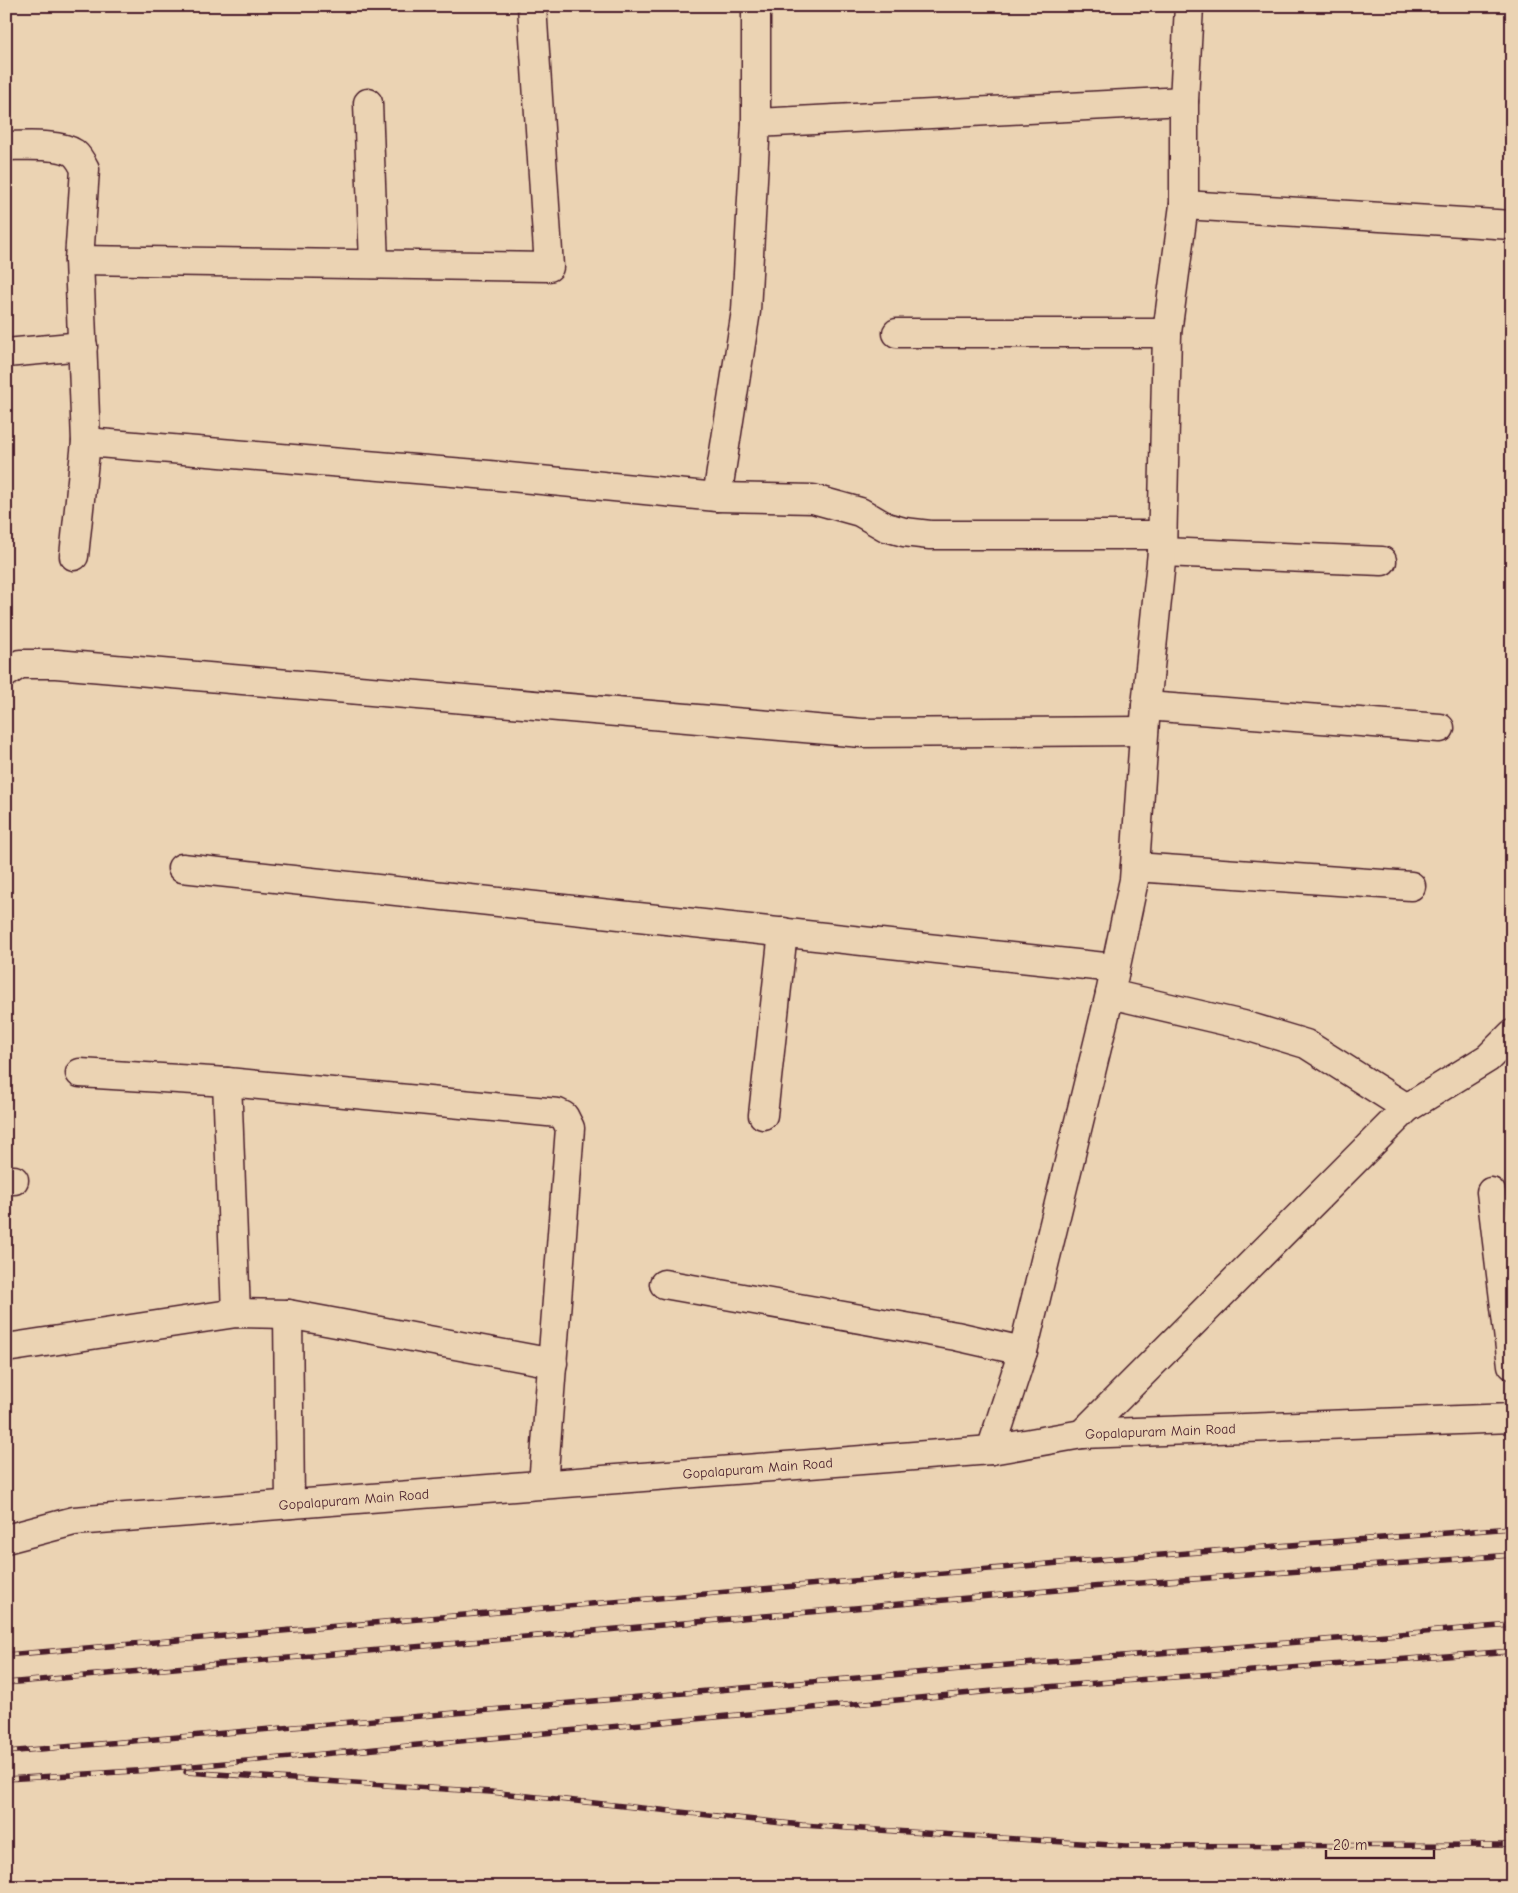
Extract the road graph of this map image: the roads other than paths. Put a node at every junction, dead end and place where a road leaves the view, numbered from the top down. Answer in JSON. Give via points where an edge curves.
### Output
{"nodes":[{"id":1,"x":532,"y":6,"type":"edge"},
{"id":2,"x":756,"y":6,"type":"edge"},
{"id":3,"x":1189,"y":6,"type":"edge"},
{"id":4,"x":1184,"y":101,"type":"junction"},
{"id":5,"x":368,"y":103,"type":"dead end"},
{"id":6,"x":756,"y":123,"type":"junction"},
{"id":7,"x":6,"y":146,"type":"edge"},
{"id":8,"x":1184,"y":205,"type":"junction"},
{"id":9,"x":1512,"y":225,"type":"edge"},
{"id":10,"x":79,"y":260,"type":"junction"},
{"id":11,"x":374,"y":264,"type":"junction"},
{"id":12,"x":897,"y":333,"type":"dead end"},
{"id":13,"x":1167,"y":333,"type":"junction"},
{"id":14,"x":82,"y":346,"type":"junction"},
{"id":15,"x":6,"y":353,"type":"edge"},
{"id":16,"x":86,"y":442,"type":"junction"},
{"id":17,"x":717,"y":497,"type":"junction"},
{"id":18,"x":1162,"y":544,"type":"junction"},
{"id":19,"x":74,"y":556,"type":"dead end"},
{"id":20,"x":1382,"y":561,"type":"dead end"},
{"id":21,"x":6,"y":673,"type":"edge"},
{"id":22,"x":1145,"y":718,"type":"junction"},
{"id":23,"x":1440,"y":728,"type":"dead end"},
{"id":24,"x":1135,"y":867,"type":"junction"},
{"id":25,"x":182,"y":868,"type":"dead end"},
{"id":26,"x":1411,"y":886,"type":"dead end"},
{"id":27,"x":783,"y":932,"type":"junction"},
{"id":28,"x":1112,"y":981,"type":"junction"},
{"id":29,"x":1512,"y":1034,"type":"edge"},
{"id":30,"x":80,"y":1073,"type":"dead end"},
{"id":31,"x":227,"y":1082,"type":"junction"},
{"id":32,"x":1407,"y":1108,"type":"junction"},
{"id":33,"x":763,"y":1115,"type":"dead end"},
{"id":34,"x":1491,"y":1192,"type":"dead end"},
{"id":35,"x":664,"y":1284,"type":"dead end"},
{"id":36,"x":236,"y":1313,"type":"junction"},
{"id":37,"x":288,"y":1314,"type":"junction"},
{"id":38,"x":6,"y":1348,"type":"edge"},
{"id":39,"x":1023,"y":1351,"type":"junction"},
{"id":40,"x":553,"y":1363,"type":"junction"},
{"id":41,"x":1512,"y":1365,"type":"edge"},
{"id":42,"x":1512,"y":1418,"type":"edge"},
{"id":43,"x":1082,"y":1434,"type":"junction"},
{"id":44,"x":991,"y":1450,"type":"junction"},
{"id":45,"x":543,"y":1485,"type":"junction"},
{"id":46,"x":290,"y":1504,"type":"junction"},
{"id":47,"x":6,"y":1539,"type":"edge"}],
"edges":[{"from":1,"to":11,"type":"street","via":[[549,267]]},
{"from":2,"to":6,"type":"street"},
{"from":3,"to":4,"type":"street"},
{"from":4,"to":6,"type":"street"},
{"from":4,"to":8,"type":"street"},
{"from":5,"to":11,"type":"street"},
{"from":6,"to":17,"type":"street","via":[[746,311]]},
{"from":7,"to":10,"type":"street","via":[[58,147],[73,152],[79,158],[85,169]]},
{"from":8,"to":9,"type":"street"},
{"from":8,"to":13,"type":"street"},
{"from":10,"to":11,"type":"street"},
{"from":10,"to":14,"type":"street"},
{"from":12,"to":13,"type":"street"},
{"from":13,"to":18,"type":"street"},
{"from":14,"to":15,"type":"street"},
{"from":14,"to":16,"type":"street"},
{"from":16,"to":17,"type":"street"},
{"from":16,"to":19,"type":"street"},
{"from":17,"to":18,"type":"street","via":[[813,499],[860,512],[886,527],[930,536]]},
{"from":18,"to":20,"type":"street"},
{"from":18,"to":22,"type":"street"},
{"from":21,"to":22,"type":"street","via":[[20,664],[56,664],[862,733]]},
{"from":22,"to":23,"type":"street"},
{"from":22,"to":24,"type":"street"},
{"from":24,"to":26,"type":"street"},
{"from":24,"to":28,"type":"street"},
{"from":25,"to":27,"type":"street"},
{"from":27,"to":28,"type":"street"},
{"from":27,"to":33,"type":"street"},
{"from":28,"to":32,"type":"street","via":[[1306,1044]]},
{"from":28,"to":39,"type":"street"},
{"from":29,"to":32,"type":"street","via":[[1488,1058]]},
{"from":30,"to":31,"type":"street"},
{"from":31,"to":36,"type":"street"},
{"from":31,"to":40,"type":"street","via":[[564,1116],[570,1128]]},
{"from":32,"to":43,"type":"street"},
{"from":34,"to":41,"type":"street"},
{"from":35,"to":39,"type":"street"},
{"from":36,"to":37,"type":"street"},
{"from":36,"to":38,"type":"street"},
{"from":37,"to":40,"type":"street"},
{"from":37,"to":46,"type":"street"},
{"from":39,"to":44,"type":"street"},
{"from":40,"to":45,"type":"street"},
{"from":42,"to":43,"type":"street","name":"Gopalapuram Main Road"},
{"from":43,"to":44,"type":"street","name":"Gopalapuram Main Road"},
{"from":44,"to":45,"type":"street","name":"Gopalapuram Main Road"},
{"from":45,"to":46,"type":"street","name":"Gopalapuram Main Road"},
{"from":46,"to":47,"type":"street","name":"Gopalapuram Main Road","via":[[74,1521]]}]}
